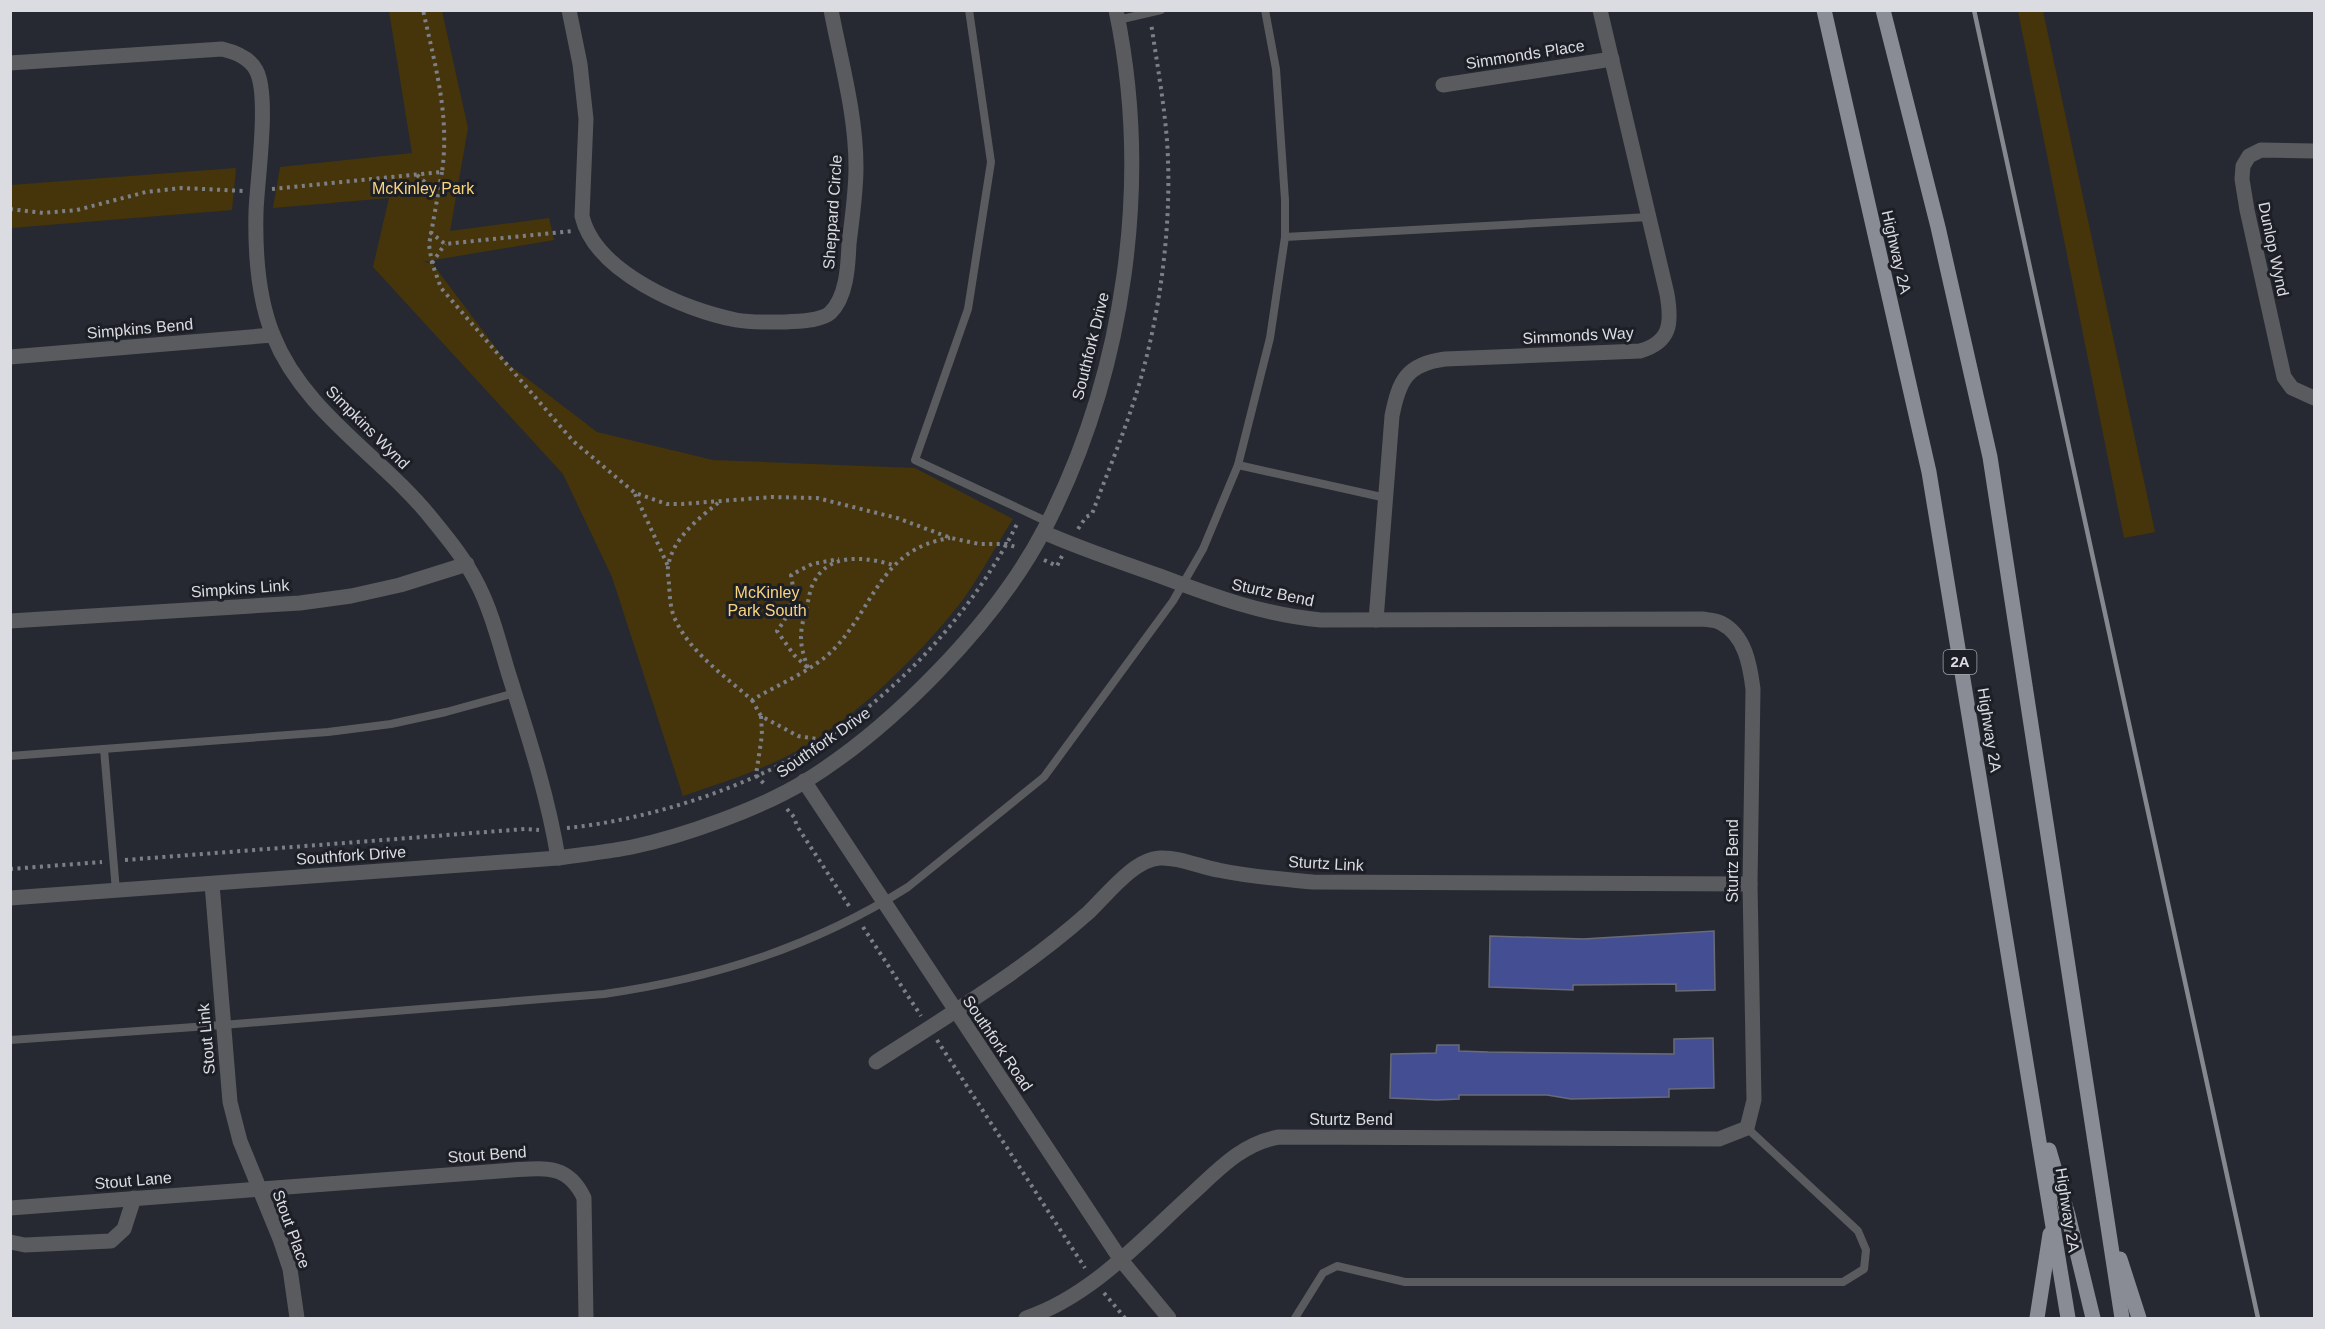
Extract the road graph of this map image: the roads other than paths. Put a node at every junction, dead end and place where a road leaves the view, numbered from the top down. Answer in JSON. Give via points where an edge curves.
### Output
{"nodes":[{"id":1,"x":569,"y":10,"type":"edge"},
{"id":2,"x":831,"y":10,"type":"edge"},
{"id":3,"x":969,"y":10,"type":"edge"},
{"id":4,"x":1161,"y":10,"type":"edge"},
{"id":5,"x":1265,"y":10,"type":"edge"},
{"id":6,"x":1600,"y":10,"type":"edge"},
{"id":7,"x":1824,"y":10,"type":"edge"},
{"id":8,"x":1883,"y":10,"type":"edge"},
{"id":9,"x":1117,"y":15,"type":"edge"},
{"id":10,"x":1612,"y":59,"type":"junction"},
{"id":11,"x":10,"y":63,"type":"edge"},
{"id":12,"x":1443,"y":85,"type":"dead end"},
{"id":13,"x":2314,"y":152,"type":"edge"},
{"id":14,"x":1649,"y":217,"type":"junction"},
{"id":15,"x":1285,"y":237,"type":"junction"},
{"id":16,"x":273,"y":335,"type":"junction"},
{"id":17,"x":10,"y":357,"type":"edge"},
{"id":18,"x":2314,"y":398,"type":"edge"},
{"id":19,"x":1238,"y":465,"type":"junction"},
{"id":20,"x":1386,"y":498,"type":"junction"},
{"id":21,"x":1046,"y":527,"type":"junction"},
{"id":22,"x":467,"y":564,"type":"junction"},
{"id":23,"x":1183,"y":585,"type":"junction"},
{"id":24,"x":1376,"y":620,"type":"junction"},
{"id":25,"x":10,"y":621,"type":"edge"},
{"id":26,"x":515,"y":693,"type":"junction"},
{"id":27,"x":104,"y":749,"type":"junction"},
{"id":28,"x":10,"y":756,"type":"edge"},
{"id":29,"x":804,"y":781,"type":"junction"},
{"id":30,"x":558,"y":858,"type":"junction"},
{"id":31,"x":212,"y":884,"type":"junction"},
{"id":32,"x":1750,"y":884,"type":"junction"},
{"id":33,"x":116,"y":891,"type":"junction"},
{"id":34,"x":10,"y":898,"type":"edge"},
{"id":35,"x":884,"y":903,"type":"junction"},
{"id":36,"x":956,"y":1011,"type":"junction"},
{"id":37,"x":223,"y":1025,"type":"junction"},
{"id":38,"x":10,"y":1040,"type":"edge"},
{"id":39,"x":876,"y":1062,"type":"dead end"},
{"id":40,"x":2030,"y":1087,"type":"junction"},
{"id":41,"x":1747,"y":1128,"type":"junction"},
{"id":42,"x":258,"y":1188,"type":"junction"},
{"id":43,"x":134,"y":1198,"type":"junction"},
{"id":44,"x":10,"y":1208,"type":"edge"},
{"id":45,"x":2105,"y":1210,"type":"junction"},
{"id":46,"x":2052,"y":1219,"type":"junction"},
{"id":47,"x":10,"y":1242,"type":"edge"},
{"id":48,"x":1121,"y":1260,"type":"junction"},
{"id":49,"x":297,"y":1318,"type":"edge"},
{"id":50,"x":586,"y":1318,"type":"edge"},
{"id":51,"x":1026,"y":1318,"type":"edge"},
{"id":52,"x":1169,"y":1318,"type":"edge"},
{"id":53,"x":1295,"y":1318,"type":"edge"},
{"id":54,"x":2037,"y":1318,"type":"edge"},
{"id":55,"x":2068,"y":1318,"type":"edge"},
{"id":56,"x":2093,"y":1318,"type":"edge"},
{"id":57,"x":2122,"y":1318,"type":"edge"},
{"id":58,"x":2139,"y":1318,"type":"edge"}],
"edges":[{"from":1,"to":2,"type":"street","name":"Sheppard Circle","via":[[586,119],[582,216],[585,230],[610,261],[636,279],[702,312],[738,321],[767,322],[815,319],[829,314],[845,281],[856,166],[850,105]]},
{"from":3,"to":21,"type":"lane","via":[[990,162],[968,309],[915,460],[1024,511]]},
{"from":4,"to":9,"type":"lane"},
{"from":5,"to":15,"type":"lane","via":[[1276,69]]},
{"from":6,"to":10,"type":"street","name":"Simmonds Way"},
{"from":7,"to":40,"type":"main road","name":"Highway 2A","number":"2A","via":[[1929,472]]},
{"from":8,"to":45,"type":"main road","via":[[1990,457]]},
{"from":9,"to":21,"type":"street","name":"Southfork Drive","via":[[1132,161],[1124,276],[1104,374]]},
{"from":10,"to":12,"type":"street","name":"Simmonds Place"},
{"from":10,"to":14,"type":"street","name":"Simmonds Way"},
{"from":11,"to":16,"type":"street","name":"Simpkins Wynd","via":[[203,49],[222,49],[249,61],[256,70],[262,101],[256,211],[258,264]]},
{"from":13,"to":18,"type":"street","name":"Dunlop Wynd","via":[[2261,150],[2249,156],[2242,179],[2284,377],[2292,388]]},
{"from":14,"to":15,"type":"lane"},
{"from":14,"to":20,"type":"street","name":"Simmonds Way","via":[[1670,312],[1663,338],[1654,347],[1640,351],[1445,359],[1417,366],[1406,376],[1395,401]]},
{"from":15,"to":19,"type":"lane","via":[[1270,338]]},
{"from":16,"to":17,"type":"street","name":"Simpkins Bend"},
{"from":16,"to":22,"type":"street","name":"Simpkins Wynd","via":[[288,363],[331,420],[410,494]]},
{"from":19,"to":20,"type":"lane"},
{"from":19,"to":23,"type":"lane","via":[[1203,549]]},
{"from":20,"to":24,"type":"street","name":"Simmonds Way"},
{"from":21,"to":23,"type":"street","name":"Sturtz Bend","via":[[1069,544]]},
{"from":21,"to":29,"type":"street","name":"Southfork Drive","via":[[1009,586],[946,663],[860,741]]},
{"from":22,"to":25,"type":"street","name":"Simpkins Link","via":[[351,596],[300,603]]},
{"from":22,"to":26,"type":"street","name":"Simpkins Wynd","via":[[489,611]]},
{"from":23,"to":24,"type":"street","name":"Sturtz Bend","via":[[1290,617]]},
{"from":23,"to":35,"type":"lane","via":[[1044,777]]},
{"from":24,"to":32,"type":"street","name":"Sturtz Bend","via":[[1702,619],[1721,623],[1736,635],[1750,667],[1753,689]]},
{"from":26,"to":27,"type":"lane","via":[[381,725]]},
{"from":26,"to":30,"type":"street","name":"Simpkins Wynd","via":[[554,829]]},
{"from":27,"to":28,"type":"lane"},
{"from":27,"to":33,"type":"lane"},
{"from":29,"to":30,"type":"street","name":"Southfork Drive","via":[[687,832],[633,847]]},
{"from":29,"to":35,"type":"street","name":"Southfork Road"},
{"from":30,"to":31,"type":"street","name":"Southfork Drive"},
{"from":31,"to":33,"type":"street","name":"Southfork Drive"},
{"from":31,"to":37,"type":"street","name":"Stout Link"},
{"from":32,"to":36,"type":"street","name":"Sturtz Link","via":[[1313,882],[1245,876],[1160,858],[1143,862],[1043,951]]},
{"from":32,"to":41,"type":"street","name":"Sturtz Bend","via":[[1754,1100]]},
{"from":33,"to":34,"type":"street","name":"Southfork Drive"},
{"from":35,"to":36,"type":"street","name":"Southfork Road"},
{"from":35,"to":37,"type":"lane","via":[[785,950],[657,986],[604,994]]},
{"from":36,"to":39,"type":"street","name":"Sturtz Link"},
{"from":36,"to":48,"type":"street","name":"Southfork Road"},
{"from":37,"to":38,"type":"lane"},
{"from":37,"to":42,"type":"street","name":"Stout Link","via":[[230,1102]]},
{"from":40,"to":46,"type":"main road","name":"Highway 2A","number":"2A"},
{"from":40,"to":56,"type":"main road"},
{"from":41,"to":48,"type":"street","name":"Sturtz Bend","via":[[1719,1139],[1264,1139],[1236,1154]]},
{"from":41,"to":53,"type":"lane","via":[[1858,1231],[1866,1250],[1864,1269],[1843,1282],[1404,1282],[1337,1266],[1323,1273]]},
{"from":42,"to":43,"type":"street","name":"Stout Lane"},
{"from":42,"to":49,"type":"street","name":"Stout Place","via":[[290,1269]]},
{"from":42,"to":50,"type":"street","name":"Stout Bend","via":[[532,1169],[558,1171],[570,1176],[584,1198]]},
{"from":43,"to":44,"type":"street","name":"Stout Lane"},
{"from":43,"to":47,"type":"street","via":[[123,1229],[111,1241],[25,1245]]},
{"from":45,"to":57,"type":"main road"},
{"from":45,"to":58,"type":"main road"},
{"from":46,"to":54,"type":"main road"},
{"from":46,"to":55,"type":"main road","name":"Highway 2A","number":"2A"},
{"from":48,"to":51,"type":"street","name":"Sturtz Bend","via":[[1067,1300]]},
{"from":48,"to":52,"type":"street","name":"Southfork Road"}]}
